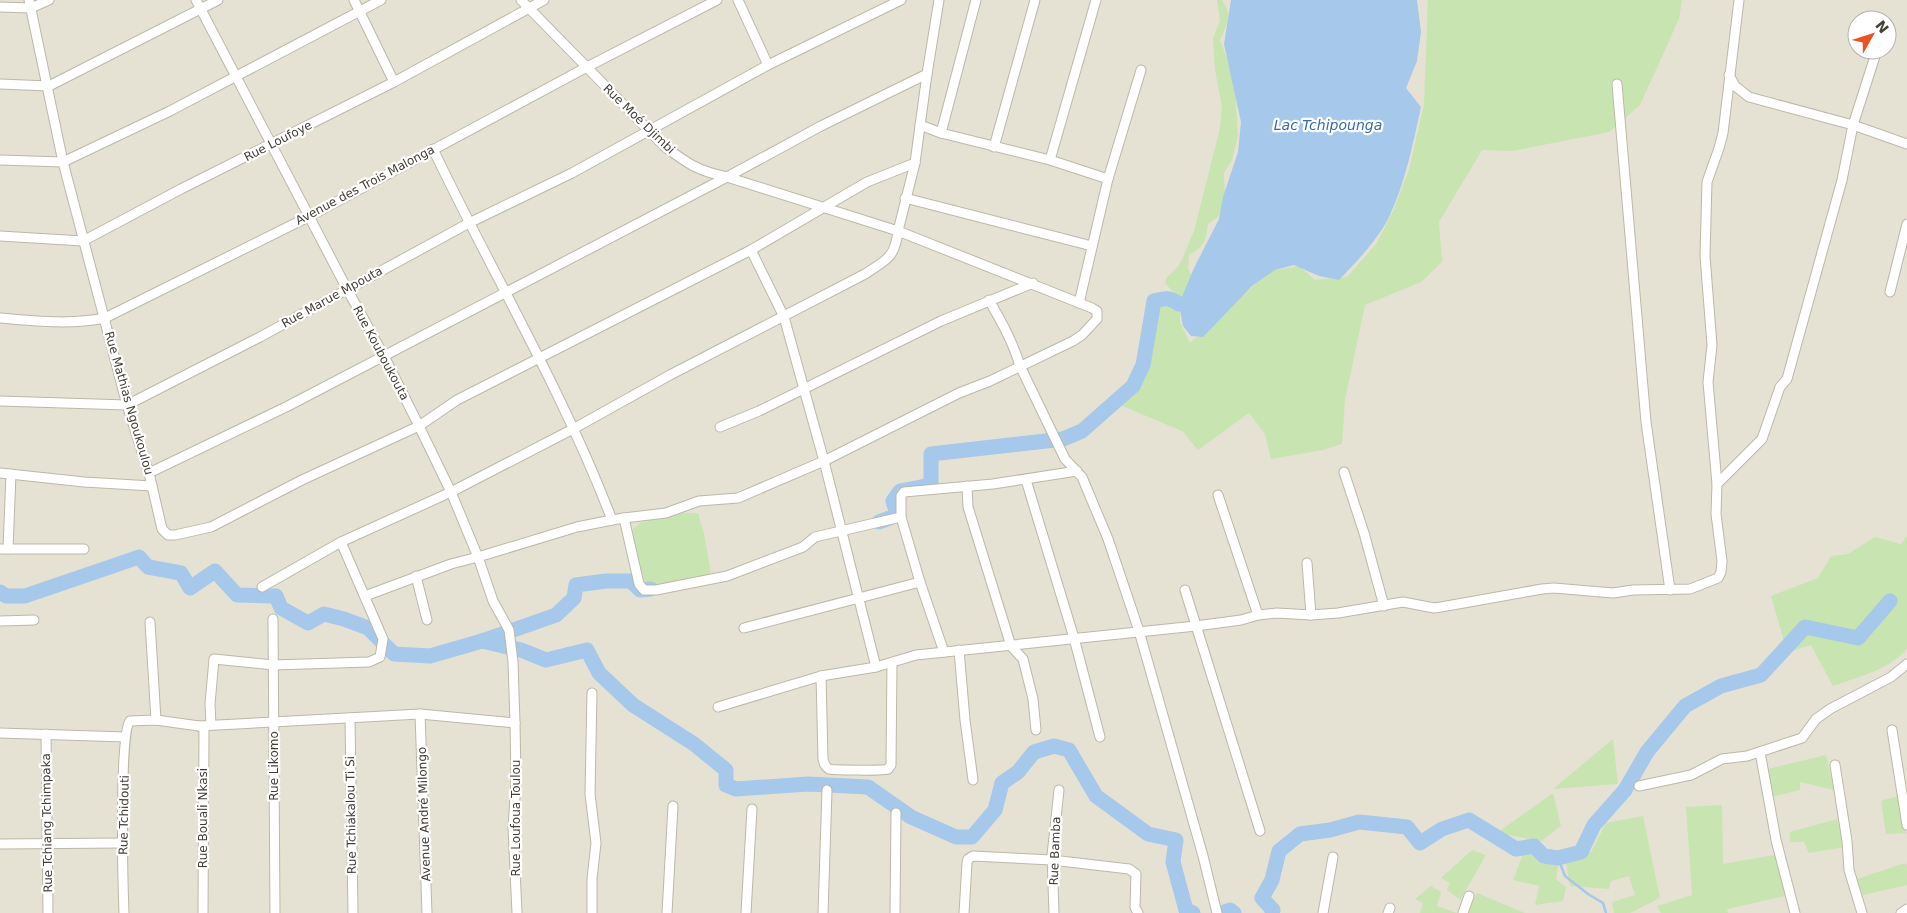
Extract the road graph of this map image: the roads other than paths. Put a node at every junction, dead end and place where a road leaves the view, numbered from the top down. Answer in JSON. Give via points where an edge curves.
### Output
{"nodes":[{"id":1,"x":49,"y":0,"type":"edge"},
{"id":2,"x":196,"y":0,"type":"edge"},
{"id":3,"x":218,"y":0,"type":"edge"},
{"id":4,"x":354,"y":0,"type":"edge"},
{"id":5,"x":381,"y":0,"type":"edge"},
{"id":6,"x":521,"y":0,"type":"edge"},
{"id":7,"x":544,"y":0,"type":"edge"},
{"id":8,"x":717,"y":0,"type":"edge"},
{"id":9,"x":738,"y":0,"type":"edge"},
{"id":10,"x":901,"y":0,"type":"edge"},
{"id":11,"x":939,"y":0,"type":"edge"},
{"id":12,"x":976,"y":0,"type":"edge"},
{"id":13,"x":1035,"y":0,"type":"edge"},
{"id":14,"x":1096,"y":0,"type":"edge"},
{"id":15,"x":1739,"y":0,"type":"edge"},
{"id":16,"x":30,"y":4,"type":"edge"},
{"id":17,"x":0,"y":7,"type":"edge"},
{"id":18,"x":529,"y":8,"type":"junction"},
{"id":19,"x":200,"y":9,"type":"junction"},
{"id":20,"x":360,"y":11,"type":"junction"},
{"id":21,"x":1875,"y":60,"type":"edge"},
{"id":22,"x":768,"y":65,"type":"junction"},
{"id":23,"x":586,"y":67,"type":"junction"},
{"id":24,"x":1141,"y":70,"type":"dead end"},
{"id":25,"x":927,"y":74,"type":"junction"},
{"id":26,"x":236,"y":75,"type":"junction"},
{"id":27,"x":1729,"y":75,"type":"junction"},
{"id":28,"x":394,"y":82,"type":"junction"},
{"id":29,"x":0,"y":84,"type":"edge"},
{"id":30,"x":1617,"y":84,"type":"dead end"},
{"id":31,"x":48,"y":86,"type":"junction"},
{"id":32,"x":920,"y":125,"type":"junction"},
{"id":33,"x":1853,"y":125,"type":"junction"},
{"id":34,"x":651,"y":131,"type":"junction"},
{"id":35,"x":941,"y":133,"type":"junction"},
{"id":36,"x":272,"y":144,"type":"junction"},
{"id":37,"x":1907,"y":144,"type":"edge"},
{"id":38,"x":994,"y":147,"type":"junction"},
{"id":39,"x":433,"y":149,"type":"junction"},
{"id":40,"x":0,"y":160,"type":"edge"},
{"id":41,"x":1050,"y":160,"type":"junction"},
{"id":42,"x":63,"y":162,"type":"junction"},
{"id":43,"x":915,"y":164,"type":"junction"},
{"id":44,"x":728,"y":177,"type":"junction"},
{"id":45,"x":1108,"y":179,"type":"junction"},
{"id":46,"x":906,"y":198,"type":"junction"},
{"id":47,"x":824,"y":207,"type":"junction"},
{"id":48,"x":310,"y":216,"type":"junction"},
{"id":49,"x":469,"y":224,"type":"junction"},
{"id":50,"x":1907,"y":224,"type":"edge"},
{"id":51,"x":898,"y":230,"type":"junction"},
{"id":52,"x":0,"y":236,"type":"edge"},
{"id":53,"x":84,"y":241,"type":"junction"},
{"id":54,"x":1092,"y":246,"type":"junction"},
{"id":55,"x":751,"y":250,"type":"junction"},
{"id":56,"x":1033,"y":283,"type":"junction"},
{"id":57,"x":347,"y":289,"type":"junction"},
{"id":58,"x":504,"y":292,"type":"junction"},
{"id":59,"x":1890,"y":292,"type":"dead end"},
{"id":60,"x":989,"y":300,"type":"junction"},
{"id":61,"x":1079,"y":303,"type":"junction"},
{"id":62,"x":784,"y":317,"type":"junction"},
{"id":63,"x":0,"y":318,"type":"edge"},
{"id":64,"x":105,"y":318,"type":"junction"},
{"id":65,"x":384,"y":356,"type":"junction"},
{"id":66,"x":541,"y":359,"type":"junction"},
{"id":67,"x":1020,"y":366,"type":"junction"},
{"id":68,"x":805,"y":388,"type":"junction"},
{"id":69,"x":0,"y":401,"type":"edge"},
{"id":70,"x":127,"y":405,"type":"junction"},
{"id":71,"x":419,"y":426,"type":"junction"},
{"id":72,"x":720,"y":427,"type":"dead end"},
{"id":73,"x":574,"y":429,"type":"junction"},
{"id":74,"x":824,"y":461,"type":"junction"},
{"id":75,"x":1077,"y":472,"type":"junction"},
{"id":76,"x":1344,"y":472,"type":"dead end"},
{"id":77,"x":0,"y":473,"type":"edge"},
{"id":78,"x":149,"y":473,"type":"junction"},
{"id":79,"x":11,"y":474,"type":"junction"},
{"id":80,"x":1026,"y":480,"type":"junction"},
{"id":81,"x":1716,"y":484,"type":"junction"},
{"id":82,"x":152,"y":486,"type":"junction"},
{"id":83,"x":967,"y":486,"type":"junction"},
{"id":84,"x":451,"y":492,"type":"junction"},
{"id":85,"x":1218,"y":495,"type":"dead end"},
{"id":86,"x":901,"y":517,"type":"junction"},
{"id":87,"x":624,"y":518,"type":"junction"},
{"id":88,"x":612,"y":520,"type":"junction"},
{"id":89,"x":842,"y":530,"type":"junction"},
{"id":90,"x":341,"y":542,"type":"junction"},
{"id":91,"x":4,"y":549,"type":"edge"},
{"id":92,"x":84,"y":549,"type":"dead end"},
{"id":93,"x":478,"y":557,"type":"junction"},
{"id":94,"x":1307,"y":564,"type":"dead end"},
{"id":95,"x":416,"y":576,"type":"junction"},
{"id":96,"x":920,"y":582,"type":"junction"},
{"id":97,"x":262,"y":587,"type":"dead end"},
{"id":98,"x":1185,"y":590,"type":"dead end"},
{"id":99,"x":1670,"y":590,"type":"junction"},
{"id":100,"x":364,"y":596,"type":"junction"},
{"id":101,"x":859,"y":598,"type":"junction"},
{"id":102,"x":1384,"y":606,"type":"junction"},
{"id":103,"x":1258,"y":615,"type":"junction"},
{"id":104,"x":1311,"y":615,"type":"junction"},
{"id":105,"x":273,"y":619,"type":"dead end"},
{"id":106,"x":34,"y":620,"type":"dead end"},
{"id":107,"x":427,"y":620,"type":"dead end"},
{"id":108,"x":0,"y":621,"type":"edge"},
{"id":109,"x":150,"y":622,"type":"dead end"},
{"id":110,"x":1196,"y":626,"type":"junction"},
{"id":111,"x":744,"y":628,"type":"dead end"},
{"id":112,"x":1139,"y":631,"type":"junction"},
{"id":113,"x":1074,"y":638,"type":"junction"},
{"id":114,"x":1010,"y":646,"type":"junction"},
{"id":115,"x":959,"y":650,"type":"junction"},
{"id":116,"x":944,"y":652,"type":"junction"},
{"id":117,"x":892,"y":663,"type":"junction"},
{"id":118,"x":273,"y":664,"type":"junction"},
{"id":119,"x":1907,"y":664,"type":"edge"},
{"id":120,"x":876,"y":667,"type":"junction"},
{"id":121,"x":821,"y":676,"type":"junction"},
{"id":122,"x":592,"y":693,"type":"dead end"},
{"id":123,"x":718,"y":707,"type":"dead end"},
{"id":124,"x":420,"y":714,"type":"junction"},
{"id":125,"x":350,"y":718,"type":"junction"},
{"id":126,"x":156,"y":720,"type":"junction"},
{"id":127,"x":274,"y":722,"type":"junction"},
{"id":128,"x":515,"y":723,"type":"junction"},
{"id":129,"x":211,"y":725,"type":"junction"},
{"id":130,"x":199,"y":726,"type":"junction"},
{"id":131,"x":1036,"y":730,"type":"dead end"},
{"id":132,"x":1892,"y":730,"type":"dead end"},
{"id":133,"x":0,"y":733,"type":"edge"},
{"id":134,"x":46,"y":734,"type":"junction"},
{"id":135,"x":1100,"y":736,"type":"dead end"},
{"id":136,"x":125,"y":737,"type":"junction"},
{"id":137,"x":1760,"y":752,"type":"junction"},
{"id":138,"x":1835,"y":765,"type":"dead end"},
{"id":139,"x":973,"y":780,"type":"dead end"},
{"id":140,"x":1639,"y":786,"type":"dead end"},
{"id":141,"x":827,"y":790,"type":"dead end"},
{"id":142,"x":1059,"y":790,"type":"dead end"},
{"id":143,"x":673,"y":806,"type":"dead end"},
{"id":144,"x":752,"y":809,"type":"dead end"},
{"id":145,"x":896,"y":814,"type":"dead end"},
{"id":146,"x":1907,"y":825,"type":"edge"},
{"id":147,"x":1260,"y":831,"type":"dead end"},
{"id":148,"x":123,"y":843,"type":"junction"},
{"id":149,"x":0,"y":844,"type":"edge"},
{"id":150,"x":48,"y":845,"type":"junction"},
{"id":151,"x":1333,"y":857,"type":"dead end"},
{"id":152,"x":1052,"y":860,"type":"junction"},
{"id":153,"x":1469,"y":896,"type":"dead end"},
{"id":154,"x":1907,"y":909,"type":"edge"},
{"id":155,"x":48,"y":913,"type":"edge"},
{"id":156,"x":124,"y":913,"type":"edge"},
{"id":157,"x":203,"y":913,"type":"edge"},
{"id":158,"x":275,"y":913,"type":"edge"},
{"id":159,"x":353,"y":913,"type":"edge"},
{"id":160,"x":427,"y":913,"type":"edge"},
{"id":161,"x":517,"y":913,"type":"edge"},
{"id":162,"x":592,"y":913,"type":"edge"},
{"id":163,"x":667,"y":913,"type":"edge"},
{"id":164,"x":746,"y":913,"type":"edge"},
{"id":165,"x":823,"y":913,"type":"edge"},
{"id":166,"x":895,"y":913,"type":"edge"},
{"id":167,"x":964,"y":913,"type":"edge"},
{"id":168,"x":1054,"y":913,"type":"edge"},
{"id":169,"x":1138,"y":913,"type":"edge"},
{"id":170,"x":1217,"y":913,"type":"edge"},
{"id":171,"x":1323,"y":913,"type":"edge"},
{"id":172,"x":1463,"y":913,"type":"edge"},
{"id":173,"x":1795,"y":913,"type":"edge"},
{"id":174,"x":1862,"y":913,"type":"edge"},
{"id":175,"x":1901,"y":913,"type":"edge"}],
"edges":[{"from":1,"to":16,"type":"street"},
{"from":2,"to":19,"type":"street","name":"Rue Kouboukouta"},
{"from":3,"to":19,"type":"street"},
{"from":4,"to":20,"type":"street"},
{"from":5,"to":20,"type":"street"},
{"from":6,"to":18,"type":"street","name":"Rue Moé Djimbi"},
{"from":7,"to":18,"type":"street","name":"Rue Loufoye"},
{"from":8,"to":23,"type":"street","name":"Avenue des Trois Malonga"},
{"from":9,"to":22,"type":"street"},
{"from":10,"to":22,"type":"street","name":"Rue Marue Mpouta"},
{"from":11,"to":25,"type":"street"},
{"from":12,"to":35,"type":"street"},
{"from":13,"to":38,"type":"street"},
{"from":14,"to":41,"type":"street"},
{"from":15,"to":27,"type":"street"},
{"from":16,"to":17,"type":"street"},
{"from":16,"to":31,"type":"street","name":"Rue Mathias Ngoukoulou"},
{"from":18,"to":23,"type":"street","name":"Rue Moé Djimbi"},
{"from":18,"to":28,"type":"street","name":"Rue Loufoye"},
{"from":19,"to":26,"type":"street","name":"Rue Kouboukouta"},
{"from":19,"to":31,"type":"street"},
{"from":20,"to":26,"type":"street"},
{"from":20,"to":28,"type":"street"},
{"from":21,"to":33,"type":"street"},
{"from":22,"to":34,"type":"street","name":"Rue Marue Mpouta"},
{"from":23,"to":34,"type":"street","name":"Rue Moé Djimbi"},
{"from":23,"to":39,"type":"street","name":"Avenue des Trois Malonga"},
{"from":24,"to":45,"type":"street"},
{"from":25,"to":32,"type":"street"},
{"from":25,"to":44,"type":"street","via":[[821,126]]},
{"from":26,"to":36,"type":"street","name":"Rue Kouboukouta"},
{"from":26,"to":42,"type":"street","via":[[170,111]]},
{"from":27,"to":33,"type":"street","via":[[1735,86],[1749,97]]},
{"from":27,"to":81,"type":"street","via":[[1723,133],[1707,182],[1706,196],[1705,256],[1712,345],[1708,382]]},
{"from":28,"to":36,"type":"street","name":"Rue Loufoye"},
{"from":29,"to":31,"type":"street"},
{"from":30,"to":99,"type":"street","via":[[1646,422]]},
{"from":31,"to":42,"type":"street","name":"Rue Mathias Ngoukoulou"},
{"from":32,"to":35,"type":"street"},
{"from":32,"to":43,"type":"street"},
{"from":33,"to":37,"type":"street"},
{"from":33,"to":81,"type":"street","via":[[1842,180],[1787,379],[1780,387],[1762,439]]},
{"from":34,"to":44,"type":"street","name":"Rue Moé Djimbi","via":[[684,161],[705,172]]},
{"from":34,"to":49,"type":"street","name":"Rue Marue Mpouta"},
{"from":35,"to":38,"type":"street"},
{"from":36,"to":48,"type":"street","name":"Rue Kouboukouta"},
{"from":36,"to":53,"type":"street","name":"Rue Loufoye"},
{"from":38,"to":41,"type":"street"},
{"from":39,"to":48,"type":"street","name":"Avenue des Trois Malonga"},
{"from":39,"to":49,"type":"street"},
{"from":40,"to":42,"type":"street"},
{"from":41,"to":45,"type":"street"},
{"from":42,"to":53,"type":"street","name":"Rue Mathias Ngoukoulou"},
{"from":43,"to":46,"type":"street"},
{"from":43,"to":47,"type":"street","via":[[867,182]]},
{"from":44,"to":47,"type":"street","name":"Rue Moé Djimbi"},
{"from":44,"to":58,"type":"street"},
{"from":45,"to":54,"type":"street"},
{"from":46,"to":51,"type":"street"},
{"from":46,"to":54,"type":"street"},
{"from":47,"to":51,"type":"street","name":"Rue Moé Djimbi"},
{"from":47,"to":55,"type":"street"},
{"from":48,"to":57,"type":"street","name":"Rue Kouboukouta"},
{"from":48,"to":64,"type":"street","name":"Avenue des Trois Malonga"},
{"from":49,"to":57,"type":"street","name":"Rue Marue Mpouta"},
{"from":49,"to":58,"type":"street"},
{"from":50,"to":59,"type":"street"},
{"from":51,"to":56,"type":"street","name":"Rue Moé Djimbi"},
{"from":51,"to":62,"type":"street","via":[[897,245],[891,257]]},
{"from":52,"to":53,"type":"street"},
{"from":53,"to":64,"type":"street","name":"Rue Mathias Ngoukoulou"},
{"from":54,"to":61,"type":"street"},
{"from":55,"to":62,"type":"street"},
{"from":55,"to":66,"type":"street"},
{"from":56,"to":60,"type":"street"},
{"from":56,"to":61,"type":"street","name":"Rue Moé Djimbi"},
{"from":57,"to":65,"type":"street","name":"Rue Kouboukouta"},
{"from":57,"to":70,"type":"street","name":"Rue Marue Mpouta"},
{"from":58,"to":65,"type":"street"},
{"from":58,"to":66,"type":"street"},
{"from":60,"to":67,"type":"street"},
{"from":60,"to":68,"type":"street"},
{"from":61,"to":67,"type":"street","name":"Rue Moé Djimbi","via":[[1097,312],[1097,319],[1073,341]]},
{"from":62,"to":68,"type":"street"},
{"from":62,"to":73,"type":"street"},
{"from":63,"to":64,"type":"street","name":"Avenue des Trois Malonga","via":[[48,323]]},
{"from":64,"to":70,"type":"street","name":"Rue Mathias Ngoukoulou"},
{"from":65,"to":71,"type":"street","name":"Rue Kouboukouta"},
{"from":65,"to":78,"type":"street"},
{"from":66,"to":71,"type":"street","via":[[457,400]]},
{"from":66,"to":73,"type":"street"},
{"from":67,"to":74,"type":"street","via":[[958,393]]},
{"from":67,"to":75,"type":"street","via":[[1065,459]]},
{"from":68,"to":72,"type":"street"},
{"from":68,"to":74,"type":"street"},
{"from":69,"to":70,"type":"street","name":"Rue Marue Mpouta"},
{"from":70,"to":78,"type":"street","name":"Rue Mathias Ngoukoulou"},
{"from":71,"to":82,"type":"street","name":"Rue Mathias Ngoukoulou","via":[[210,527],[175,535],[168,535],[162,529]]},
{"from":71,"to":84,"type":"street","name":"Rue Kouboukouta"},
{"from":73,"to":84,"type":"street"},
{"from":73,"to":88,"type":"street"},
{"from":74,"to":87,"type":"street","via":[[738,498],[699,501],[666,512]]},
{"from":74,"to":89,"type":"street"},
{"from":75,"to":80,"type":"street"},
{"from":75,"to":112,"type":"street","via":[[1086,485],[1108,539]]},
{"from":76,"to":102,"type":"street"},
{"from":77,"to":79,"type":"street"},
{"from":78,"to":82,"type":"street","name":"Rue Mathias Ngoukoulou"},
{"from":79,"to":82,"type":"street"},
{"from":79,"to":91,"type":"street"},
{"from":80,"to":83,"type":"street"},
{"from":80,"to":113,"type":"street"},
{"from":81,"to":99,"type":"street","via":[[1721,572],[1718,578],[1703,585]]},
{"from":83,"to":86,"type":"street","via":[[904,492],[900,496]]},
{"from":83,"to":114,"type":"street","via":[[968,507]]},
{"from":84,"to":90,"type":"street"},
{"from":84,"to":93,"type":"street","name":"Rue Kouboukouta"},
{"from":85,"to":103,"type":"street"},
{"from":86,"to":89,"type":"street"},
{"from":86,"to":96,"type":"street"},
{"from":87,"to":88,"type":"street"},
{"from":87,"to":89,"type":"street","via":[[639,584],[647,591],[727,576],[803,547],[815,537]]},
{"from":88,"to":93,"type":"street","via":[[577,527]]},
{"from":89,"to":101,"type":"street"},
{"from":90,"to":97,"type":"street"},
{"from":90,"to":100,"type":"street"},
{"from":91,"to":92,"type":"street"},
{"from":93,"to":95,"type":"street"},
{"from":93,"to":128,"type":"street","name":"Rue Kouboukouta","via":[[492,601],[509,630]]},
{"from":94,"to":104,"type":"street"},
{"from":95,"to":100,"type":"street"},
{"from":95,"to":107,"type":"street"},
{"from":96,"to":101,"type":"street"},
{"from":96,"to":116,"type":"street"},
{"from":98,"to":110,"type":"street"},
{"from":99,"to":102,"type":"street","via":[[1613,593],[1554,588],[1434,608],[1403,602]]},
{"from":100,"to":118,"type":"street","via":[[383,639],[380,657],[370,662]]},
{"from":101,"to":111,"type":"street"},
{"from":101,"to":120,"type":"street"},
{"from":102,"to":104,"type":"street"},
{"from":103,"to":104,"type":"street"},
{"from":103,"to":110,"type":"street"},
{"from":105,"to":118,"type":"street","name":"Rue Likomo"},
{"from":106,"to":108,"type":"street"},
{"from":109,"to":126,"type":"street"},
{"from":110,"to":112,"type":"street"},
{"from":110,"to":147,"type":"street"},
{"from":112,"to":113,"type":"street"},
{"from":112,"to":170,"type":"street"},
{"from":113,"to":114,"type":"street"},
{"from":113,"to":135,"type":"street"},
{"from":114,"to":115,"type":"street"},
{"from":114,"to":131,"type":"street","via":[[1023,659],[1033,699]]},
{"from":115,"to":116,"type":"street"},
{"from":115,"to":139,"type":"street"},
{"from":116,"to":117,"type":"street","via":[[916,655]]},
{"from":117,"to":120,"type":"street"},
{"from":117,"to":121,"type":"street","via":[[891,764],[888,770],[838,770],[824,765]]},
{"from":118,"to":127,"type":"street","name":"Rue Likomo"},
{"from":118,"to":129,"type":"street","via":[[214,659]]},
{"from":119,"to":137,"type":"street","via":[[1891,677],[1823,714],[1802,738]]},
{"from":120,"to":121,"type":"street"},
{"from":121,"to":123,"type":"street"},
{"from":122,"to":162,"type":"street","via":[[590,794],[596,843]]},
{"from":124,"to":125,"type":"street"},
{"from":124,"to":128,"type":"street"},
{"from":124,"to":160,"type":"street","name":"Avenue André Milongo"},
{"from":125,"to":127,"type":"street"},
{"from":125,"to":159,"type":"street","name":"Rue Tchiakalou Ti Si"},
{"from":126,"to":130,"type":"street"},
{"from":126,"to":136,"type":"street","name":"Rue Tchidouti","via":[[133,720],[127,724]]},
{"from":127,"to":129,"type":"street"},
{"from":127,"to":158,"type":"street","name":"Rue Likomo"},
{"from":128,"to":161,"type":"street","name":"Rue Loufoua Toulou","via":[[513,827]]},
{"from":129,"to":130,"type":"street"},
{"from":130,"to":157,"type":"street","name":"Rue Bouali Nkasi","via":[[204,729]]},
{"from":132,"to":146,"type":"street"},
{"from":133,"to":134,"type":"street"},
{"from":134,"to":136,"type":"street"},
{"from":134,"to":150,"type":"street","name":"Rue Tchiang Tchimpaka"},
{"from":136,"to":148,"type":"street","name":"Rue Tchidouti"},
{"from":137,"to":140,"type":"street","via":[[1722,759],[1691,775]]},
{"from":137,"to":173,"type":"street","via":[[1776,840]]},
{"from":138,"to":174,"type":"street","via":[[1849,870]]},
{"from":141,"to":165,"type":"street"},
{"from":142,"to":152,"type":"street","name":"Rue Bamba"},
{"from":143,"to":163,"type":"street"},
{"from":144,"to":164,"type":"street"},
{"from":145,"to":166,"type":"street"},
{"from":148,"to":150,"type":"street"},
{"from":148,"to":156,"type":"street","name":"Rue Tchidouti"},
{"from":149,"to":150,"type":"street"},
{"from":150,"to":155,"type":"street","name":"Rue Tchiang Tchimpaka"},
{"from":151,"to":171,"type":"street"},
{"from":152,"to":167,"type":"street","via":[[970,857]]},
{"from":152,"to":168,"type":"street","name":"Rue Bamba"},
{"from":152,"to":169,"type":"street","via":[[1133,870],[1136,874],[1135,907]]},
{"from":153,"to":172,"type":"street"},
{"from":154,"to":175,"type":"street"}]}
